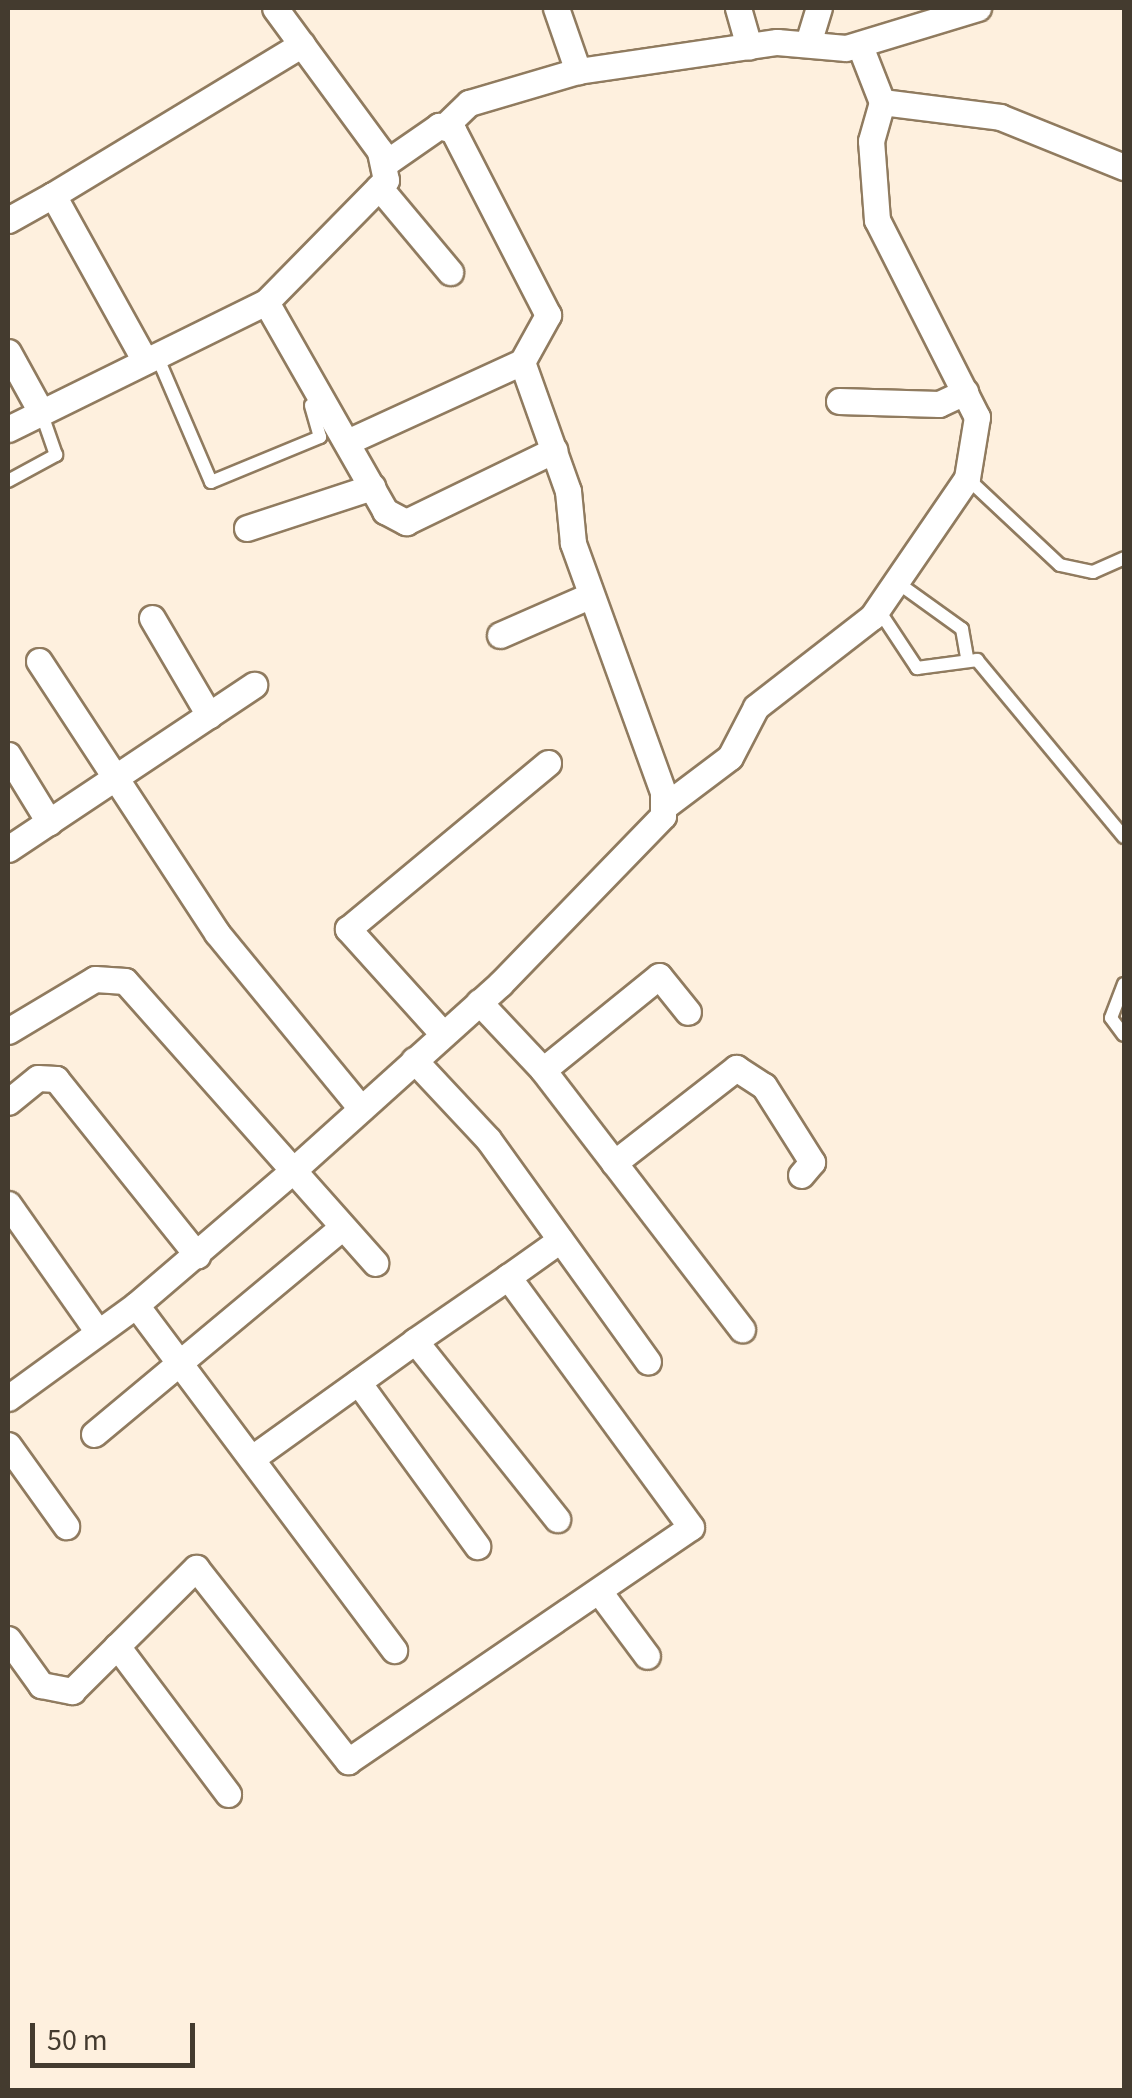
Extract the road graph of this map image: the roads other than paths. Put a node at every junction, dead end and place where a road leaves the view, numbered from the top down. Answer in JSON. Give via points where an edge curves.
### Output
{"nodes":[{"id":1,"x":276,"y":8,"type":"edge"},
{"id":2,"x":556,"y":8,"type":"edge"},
{"id":3,"x":738,"y":8,"type":"edge"},
{"id":4,"x":819,"y":8,"type":"edge"},
{"id":5,"x":978,"y":8,"type":"edge"},
{"id":6,"x":809,"y":40,"type":"junction"},
{"id":7,"x":302,"y":44,"type":"junction"},
{"id":8,"x":749,"y":46,"type":"junction"},
{"id":9,"x":860,"y":46,"type":"junction"},
{"id":10,"x":578,"y":71,"type":"junction"},
{"id":11,"x":882,"y":102,"type":"junction"},
{"id":12,"x":446,"y":125,"type":"junction"},
{"id":13,"x":387,"y":162,"type":"junction"},
{"id":14,"x":1124,"y":167,"type":"edge"},
{"id":15,"x":379,"y":187,"type":"junction"},
{"id":16,"x":53,"y":194,"type":"junction"},
{"id":17,"x":8,"y":220,"type":"edge"},
{"id":18,"x":450,"y":272,"type":"dead end"},
{"id":19,"x":262,"y":304,"type":"junction"},
{"id":20,"x":8,"y":352,"type":"edge"},
{"id":21,"x":151,"y":358,"type":"junction"},
{"id":22,"x":522,"y":362,"type":"junction"},
{"id":23,"x":965,"y":392,"type":"junction"},
{"id":24,"x":839,"y":400,"type":"dead end"},
{"id":25,"x":41,"y":412,"type":"junction"},
{"id":26,"x":8,"y":429,"type":"edge"},
{"id":27,"x":347,"y":442,"type":"junction"},
{"id":28,"x":554,"y":450,"type":"junction"},
{"id":29,"x":967,"y":478,"type":"junction"},
{"id":30,"x":8,"y":480,"type":"edge"},
{"id":31,"x":372,"y":487,"type":"junction"},
{"id":32,"x":247,"y":528,"type":"dead end"},
{"id":33,"x":1124,"y":558,"type":"edge"},
{"id":34,"x":898,"y":583,"type":"junction"},
{"id":35,"x":591,"y":595,"type":"junction"},
{"id":36,"x":878,"y":609,"type":"junction"},
{"id":37,"x":152,"y":618,"type":"dead end"},
{"id":38,"x":500,"y":635,"type":"dead end"},
{"id":39,"x":967,"y":657,"type":"junction"},
{"id":40,"x":39,"y":661,"type":"dead end"},
{"id":41,"x":254,"y":685,"type":"dead end"},
{"id":42,"x":209,"y":715,"type":"junction"},
{"id":43,"x":8,"y":755,"type":"edge"},
{"id":44,"x":548,"y":763,"type":"dead end"},
{"id":45,"x":116,"y":777,"type":"junction"},
{"id":46,"x":665,"y":806,"type":"junction"},
{"id":47,"x":49,"y":822,"type":"junction"},
{"id":48,"x":1124,"y":837,"type":"edge"},
{"id":49,"x":8,"y":849,"type":"edge"},
{"id":50,"x":1124,"y":984,"type":"edge"},
{"id":51,"x":480,"y":1002,"type":"junction"},
{"id":52,"x":688,"y":1012,"type":"dead end"},
{"id":53,"x":8,"y":1032,"type":"edge"},
{"id":54,"x":443,"y":1034,"type":"junction"},
{"id":55,"x":1124,"y":1035,"type":"edge"},
{"id":56,"x":414,"y":1060,"type":"junction"},
{"id":57,"x":543,"y":1070,"type":"junction"},
{"id":58,"x":8,"y":1102,"type":"edge"},
{"id":59,"x":361,"y":1108,"type":"junction"},
{"id":60,"x":614,"y":1163,"type":"junction"},
{"id":61,"x":288,"y":1174,"type":"junction"},
{"id":62,"x":801,"y":1175,"type":"dead end"},
{"id":63,"x":8,"y":1204,"type":"edge"},
{"id":64,"x":341,"y":1228,"type":"junction"},
{"id":65,"x":560,"y":1240,"type":"junction"},
{"id":66,"x":197,"y":1255,"type":"junction"},
{"id":67,"x":375,"y":1263,"type":"dead end"},
{"id":68,"x":508,"y":1277,"type":"junction"},
{"id":69,"x":136,"y":1305,"type":"junction"},
{"id":70,"x":742,"y":1329,"type":"dead end"},
{"id":71,"x":98,"y":1332,"type":"junction"},
{"id":72,"x":416,"y":1341,"type":"junction"},
{"id":73,"x":184,"y":1362,"type":"junction"},
{"id":74,"x":648,"y":1362,"type":"dead end"},
{"id":75,"x":358,"y":1382,"type":"junction"},
{"id":76,"x":8,"y":1398,"type":"edge"},
{"id":77,"x":94,"y":1434,"type":"dead end"},
{"id":78,"x":8,"y":1445,"type":"edge"},
{"id":79,"x":255,"y":1456,"type":"junction"},
{"id":80,"x":557,"y":1519,"type":"dead end"},
{"id":81,"x":66,"y":1526,"type":"dead end"},
{"id":82,"x":476,"y":1546,"type":"dead end"},
{"id":83,"x":601,"y":1594,"type":"junction"},
{"id":84,"x":8,"y":1639,"type":"edge"},
{"id":85,"x":117,"y":1646,"type":"junction"},
{"id":86,"x":394,"y":1650,"type":"dead end"},
{"id":87,"x":647,"y":1656,"type":"dead end"},
{"id":88,"x":228,"y":1794,"type":"dead end"}],
"edges":[{"from":1,"to":7,"type":"street"},
{"from":2,"to":10,"type":"street"},
{"from":3,"to":8,"type":"street"},
{"from":4,"to":6,"type":"street"},
{"from":5,"to":9,"type":"street"},
{"from":6,"to":8,"type":"street"},
{"from":6,"to":9,"type":"street"},
{"from":7,"to":13,"type":"street"},
{"from":7,"to":16,"type":"street"},
{"from":8,"to":10,"type":"street"},
{"from":9,"to":11,"type":"street"},
{"from":10,"to":12,"type":"street","via":[[469,102]]},
{"from":11,"to":14,"type":"street","via":[[1000,117]]},
{"from":11,"to":23,"type":"street","via":[[871,142],[878,220]]},
{"from":12,"to":13,"type":"street"},
{"from":12,"to":22,"type":"street","via":[[548,315]]},
{"from":13,"to":15,"type":"street"},
{"from":15,"to":18,"type":"street"},
{"from":15,"to":19,"type":"street"},
{"from":16,"to":17,"type":"street"},
{"from":16,"to":21,"type":"street"},
{"from":19,"to":21,"type":"street"},
{"from":19,"to":21,"type":"lane","via":[[322,426],[310,444],[211,482]]},
{"from":19,"to":27,"type":"street"},
{"from":20,"to":25,"type":"street"},
{"from":21,"to":25,"type":"street"},
{"from":22,"to":27,"type":"street"},
{"from":22,"to":28,"type":"street"},
{"from":23,"to":24,"type":"street","via":[[939,404]]},
{"from":23,"to":29,"type":"street","via":[[977,417]]},
{"from":25,"to":26,"type":"street"},
{"from":25,"to":30,"type":"lane","via":[[56,455]]},
{"from":27,"to":31,"type":"street"},
{"from":28,"to":31,"type":"street","via":[[406,522],[385,511]]},
{"from":28,"to":35,"type":"street"},
{"from":29,"to":33,"type":"lane","via":[[1060,565],[1093,572]]},
{"from":29,"to":34,"type":"street"},
{"from":31,"to":32,"type":"street"},
{"from":34,"to":36,"type":"street"},
{"from":34,"to":39,"type":"lane","via":[[962,628]]},
{"from":35,"to":38,"type":"street"},
{"from":35,"to":46,"type":"street"},
{"from":36,"to":39,"type":"lane","via":[[917,668]]},
{"from":36,"to":46,"type":"street","via":[[756,707],[730,757]]},
{"from":37,"to":42,"type":"street"},
{"from":39,"to":48,"type":"lane"},
{"from":40,"to":45,"type":"street"},
{"from":41,"to":42,"type":"street"},
{"from":42,"to":45,"type":"street"},
{"from":43,"to":47,"type":"street"},
{"from":44,"to":54,"type":"street","via":[[348,929]]},
{"from":45,"to":47,"type":"street"},
{"from":45,"to":59,"type":"street","via":[[217,933]]},
{"from":46,"to":51,"type":"street","via":[[654,828]]},
{"from":47,"to":49,"type":"street"},
{"from":50,"to":55,"type":"lane","via":[[1112,1018]]},
{"from":51,"to":54,"type":"street"},
{"from":51,"to":57,"type":"street"},
{"from":52,"to":57,"type":"street","via":[[658,976]]},
{"from":53,"to":61,"type":"street","via":[[96,980],[125,981]]},
{"from":54,"to":56,"type":"street"},
{"from":56,"to":59,"type":"street"},
{"from":56,"to":65,"type":"street","via":[[488,1139]]},
{"from":57,"to":60,"type":"street"},
{"from":58,"to":66,"type":"street","via":[[38,1078],[56,1079]]},
{"from":59,"to":61,"type":"street"},
{"from":60,"to":62,"type":"street","via":[[736,1068],[764,1086],[812,1162]]},
{"from":60,"to":70,"type":"street"},
{"from":61,"to":64,"type":"street"},
{"from":61,"to":66,"type":"street"},
{"from":63,"to":71,"type":"street"},
{"from":64,"to":67,"type":"street"},
{"from":64,"to":73,"type":"street"},
{"from":65,"to":68,"type":"street"},
{"from":65,"to":74,"type":"street"},
{"from":66,"to":69,"type":"street"},
{"from":68,"to":72,"type":"street"},
{"from":68,"to":83,"type":"street","via":[[692,1527]]},
{"from":69,"to":71,"type":"street"},
{"from":69,"to":73,"type":"street"},
{"from":71,"to":76,"type":"street"},
{"from":72,"to":75,"type":"street"},
{"from":72,"to":80,"type":"street"},
{"from":73,"to":77,"type":"street"},
{"from":73,"to":79,"type":"street"},
{"from":75,"to":79,"type":"street"},
{"from":75,"to":82,"type":"street"},
{"from":78,"to":81,"type":"street"},
{"from":79,"to":86,"type":"street"},
{"from":83,"to":85,"type":"street","via":[[348,1761],[207,1572],[185,1574]]},
{"from":83,"to":87,"type":"street"},
{"from":84,"to":85,"type":"street","via":[[56,1695]]},
{"from":85,"to":88,"type":"street"}]}
